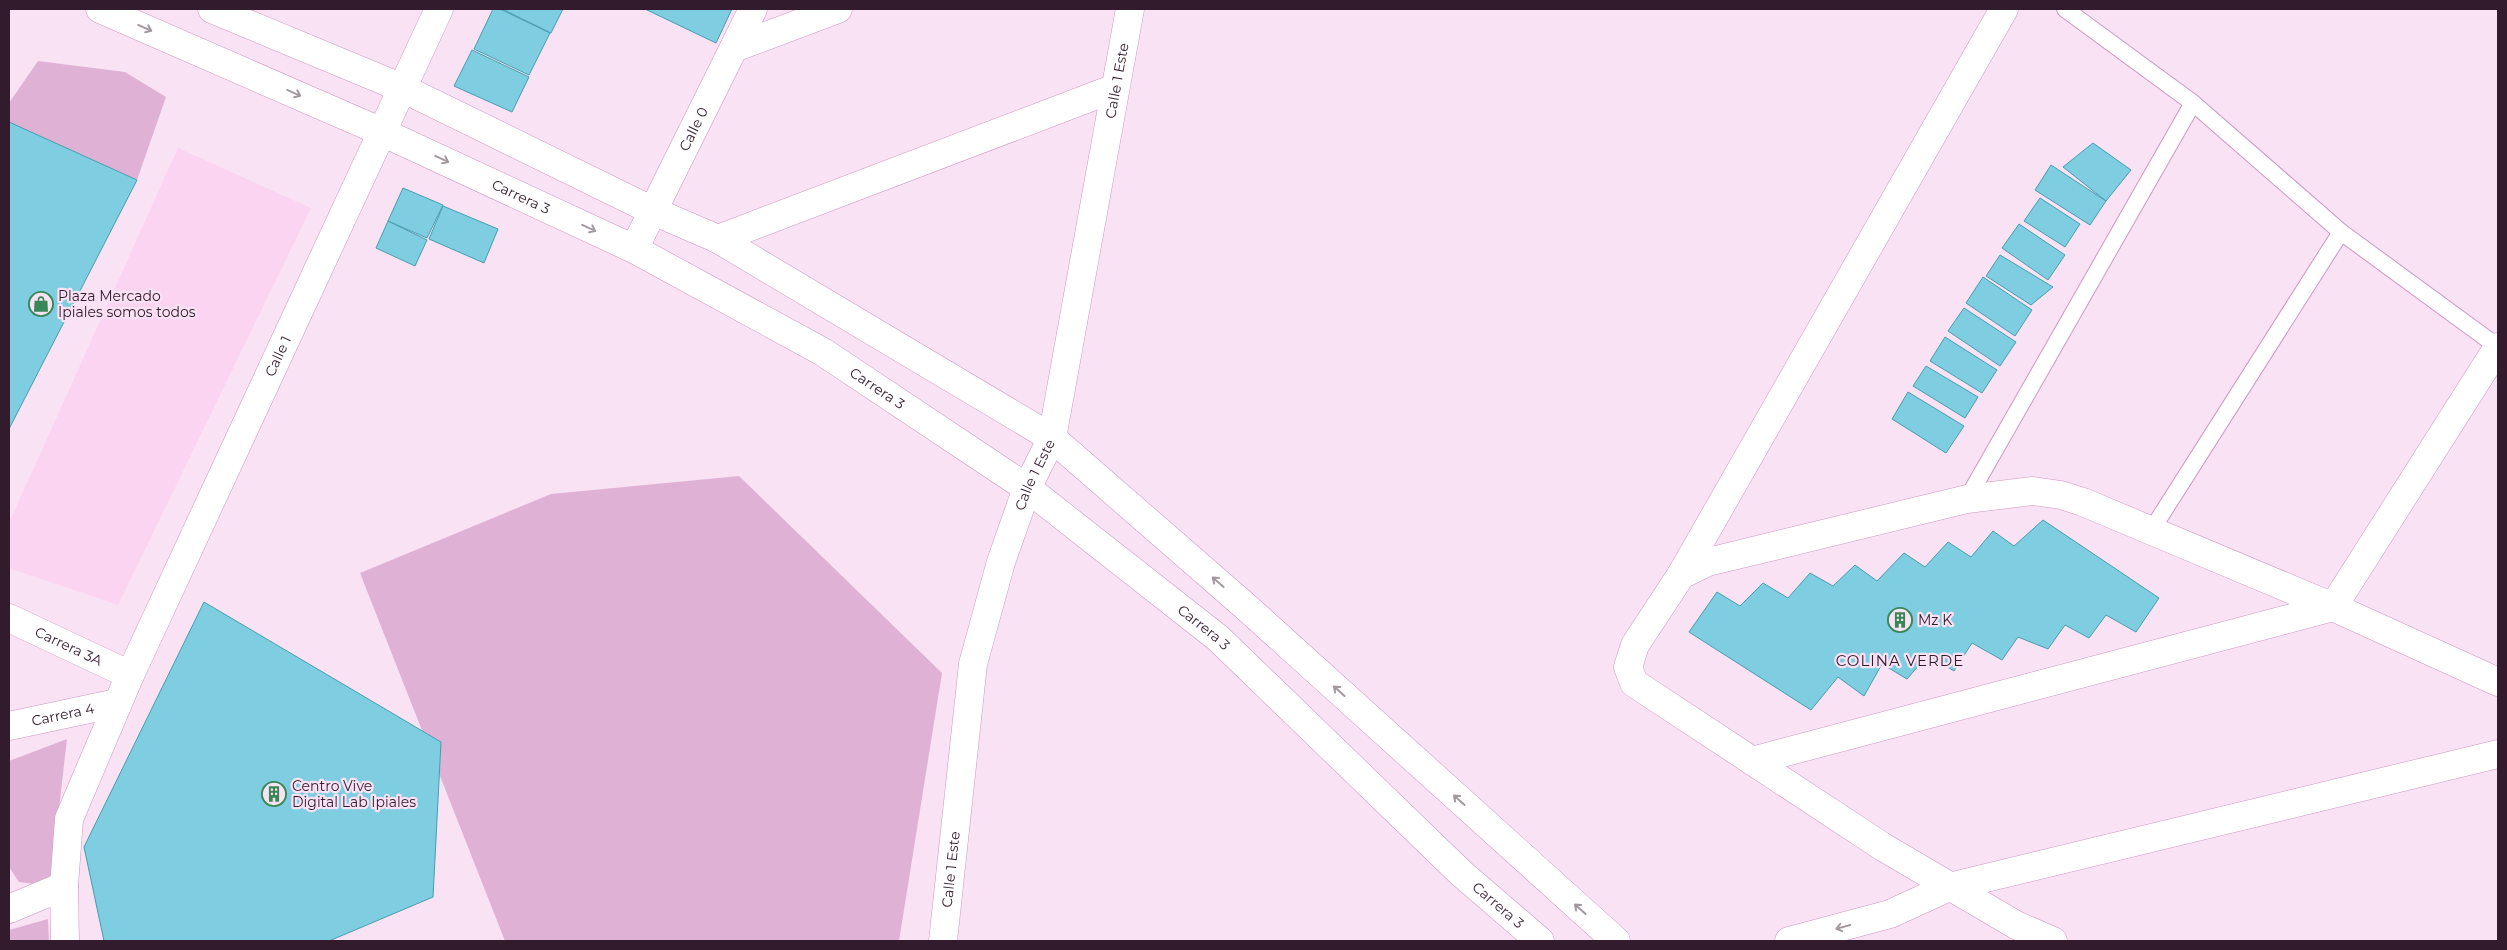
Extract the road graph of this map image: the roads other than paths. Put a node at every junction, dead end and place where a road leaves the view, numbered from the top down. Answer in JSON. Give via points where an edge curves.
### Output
{"nodes":[{"id":1,"x":100,"y":9,"type":"edge"},
{"id":2,"x":212,"y":9,"type":"edge"},
{"id":3,"x":439,"y":9,"type":"edge"},
{"id":4,"x":753,"y":9,"type":"edge"},
{"id":5,"x":838,"y":9,"type":"edge"},
{"id":6,"x":1130,"y":9,"type":"edge"},
{"id":7,"x":2004,"y":9,"type":"edge"},
{"id":8,"x":2065,"y":9,"type":"edge"},
{"id":9,"x":734,"y":48,"type":"junction"},
{"id":10,"x":402,"y":88,"type":"junction"},
{"id":11,"x":1115,"y":88,"type":"junction"},
{"id":12,"x":2193,"y":102,"type":"junction"},
{"id":13,"x":382,"y":132,"type":"junction"},
{"id":14,"x":654,"y":211,"type":"junction"},
{"id":15,"x":2341,"y":232,"type":"junction"},
{"id":16,"x":718,"y":239,"type":"junction"},
{"id":17,"x":634,"y":249,"type":"junction"},
{"id":18,"x":2498,"y":347,"type":"edge"},
{"id":19,"x":1052,"y":438,"type":"junction"},
{"id":20,"x":1027,"y":488,"type":"junction"},
{"id":21,"x":1968,"y":499,"type":"junction"},
{"id":22,"x":2151,"y":531,"type":"junction"},
{"id":23,"x":1681,"y":575,"type":"junction"},
{"id":24,"x":2333,"y":608,"type":"junction"},
{"id":25,"x":9,"y":618,"type":"edge"},
{"id":26,"x":130,"y":675,"type":"junction"},
{"id":27,"x":2498,"y":682,"type":"edge"},
{"id":28,"x":117,"y":703,"type":"junction"},
{"id":29,"x":9,"y":726,"type":"edge"},
{"id":30,"x":2498,"y":754,"type":"edge"},
{"id":31,"x":1752,"y":761,"type":"junction"},
{"id":32,"x":64,"y":886,"type":"junction"},
{"id":33,"x":1950,"y":888,"type":"junction"},
{"id":34,"x":9,"y":908,"type":"edge"},
{"id":35,"x":1890,"y":914,"type":"junction"},
{"id":36,"x":65,"y":941,"type":"edge"},
{"id":37,"x":943,"y":941,"type":"edge"},
{"id":38,"x":1540,"y":941,"type":"edge"},
{"id":39,"x":1616,"y":941,"type":"edge"},
{"id":40,"x":1789,"y":941,"type":"edge"},
{"id":41,"x":1872,"y":941,"type":"edge"},
{"id":42,"x":2053,"y":941,"type":"edge"}],
"edges":[{"from":1,"to":13,"type":"street","name":"Carrera 3","one_way":true},
{"from":2,"to":10,"type":"street"},
{"from":3,"to":10,"type":"street","name":"Calle 1"},
{"from":4,"to":9,"type":"street","name":"Calle 0"},
{"from":5,"to":9,"type":"street"},
{"from":6,"to":11,"type":"street","name":"Calle 1 Este"},
{"from":7,"to":23,"type":"street"},
{"from":8,"to":12,"type":"lane"},
{"from":9,"to":14,"type":"street","name":"Calle 0"},
{"from":10,"to":13,"type":"street","name":"Calle 1"},
{"from":10,"to":14,"type":"street"},
{"from":11,"to":16,"type":"street"},
{"from":11,"to":19,"type":"street","name":"Calle 1 Este"},
{"from":12,"to":15,"type":"lane"},
{"from":12,"to":21,"type":"lane"},
{"from":13,"to":17,"type":"street","name":"Carrera 3","one_way":true},
{"from":13,"to":26,"type":"street","name":"Calle 1"},
{"from":14,"to":16,"type":"street"},
{"from":14,"to":17,"type":"street","name":"Calle 0"},
{"from":15,"to":18,"type":"lane"},
{"from":15,"to":22,"type":"lane"},
{"from":16,"to":19,"type":"street"},
{"from":17,"to":20,"type":"street","name":"Carrera 3","via":[[823,352]]},
{"from":18,"to":24,"type":"street"},
{"from":19,"to":20,"type":"street","name":"Calle 1 Este"},
{"from":39,"to":19,"type":"street","one_way":true,"via":[[1245,606]]},
{"from":20,"to":37,"type":"street","name":"Calle 1 Este","via":[[1001,562],[973,664]]},
{"from":20,"to":38,"type":"street","name":"Carrera 3","via":[[1218,638],[1461,873]]},
{"from":21,"to":22,"type":"street","via":[[2033,491],[2061,495]]},
{"from":21,"to":23,"type":"street","via":[[1708,562]]},
{"from":22,"to":24,"type":"street"},
{"from":23,"to":31,"type":"street","via":[[1635,645],[1628,667],[1634,684]]},
{"from":24,"to":27,"type":"street"},
{"from":24,"to":31,"type":"street"},
{"from":25,"to":26,"type":"street","name":"Carrera 3A"},
{"from":26,"to":28,"type":"street","name":"Calle 1"},
{"from":28,"to":29,"type":"street","name":"Carrera 4"},
{"from":28,"to":32,"type":"street","name":"Calle 1","via":[[69,819]]},
{"from":30,"to":33,"type":"street"},
{"from":31,"to":33,"type":"street"},
{"from":32,"to":34,"type":"street"},
{"from":32,"to":36,"type":"street","name":"Calle 1"},
{"from":33,"to":35,"type":"street"},
{"from":33,"to":42,"type":"street"},
{"from":35,"to":40,"type":"street","one_way":true},
{"from":35,"to":41,"type":"street"}]}
